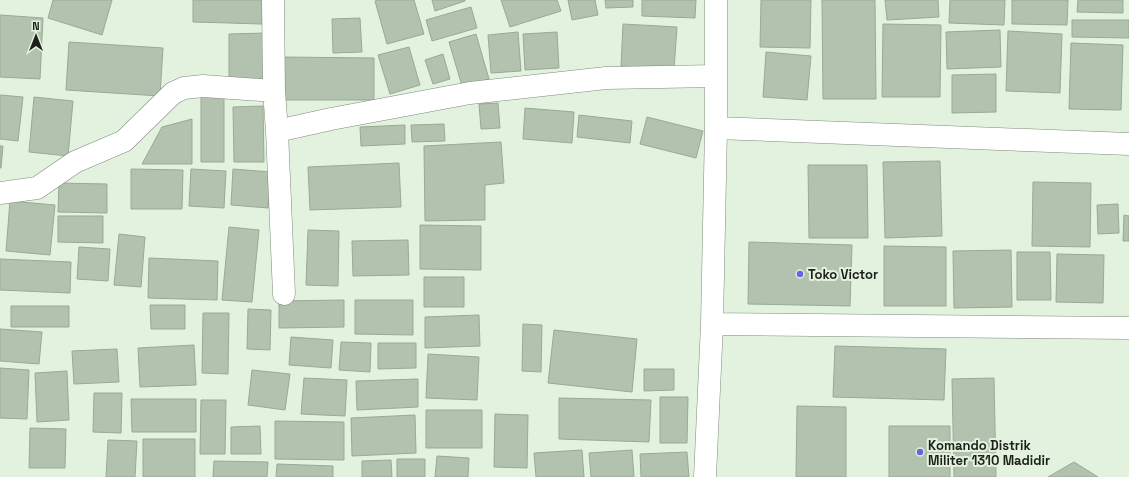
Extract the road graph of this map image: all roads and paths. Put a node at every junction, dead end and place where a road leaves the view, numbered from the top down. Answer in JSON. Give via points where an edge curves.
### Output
{"nodes":[{"id":1,"x":273,"y":0,"type":"edge"},
{"id":2,"x":716,"y":0,"type":"edge"},
{"id":3,"x":716,"y":76,"type":"junction"},
{"id":4,"x":274,"y":91,"type":"junction"},
{"id":5,"x":716,"y":128,"type":"junction"},
{"id":6,"x":277,"y":131,"type":"junction"},
{"id":7,"x":1129,"y":144,"type":"edge"},
{"id":8,"x":0,"y":193,"type":"edge"},
{"id":9,"x":284,"y":294,"type":"dead end"},
{"id":10,"x":712,"y":324,"type":"junction"},
{"id":11,"x":1129,"y":328,"type":"edge"},
{"id":12,"x":705,"y":477,"type":"edge"}],
"edges":[{"from":1,"to":4,"type":"street"},
{"from":2,"to":3,"type":"street"},
{"from":3,"to":5,"type":"street"},
{"from":3,"to":6,"type":"street","via":[[606,78],[470,93]]},
{"from":4,"to":6,"type":"street"},
{"from":4,"to":8,"type":"street","via":[[203,86],[184,88],[173,93],[124,141],[75,162],[37,188]]},
{"from":5,"to":7,"type":"street"},
{"from":5,"to":10,"type":"street"},
{"from":6,"to":9,"type":"street"},
{"from":10,"to":11,"type":"street"},
{"from":10,"to":12,"type":"street"}]}
